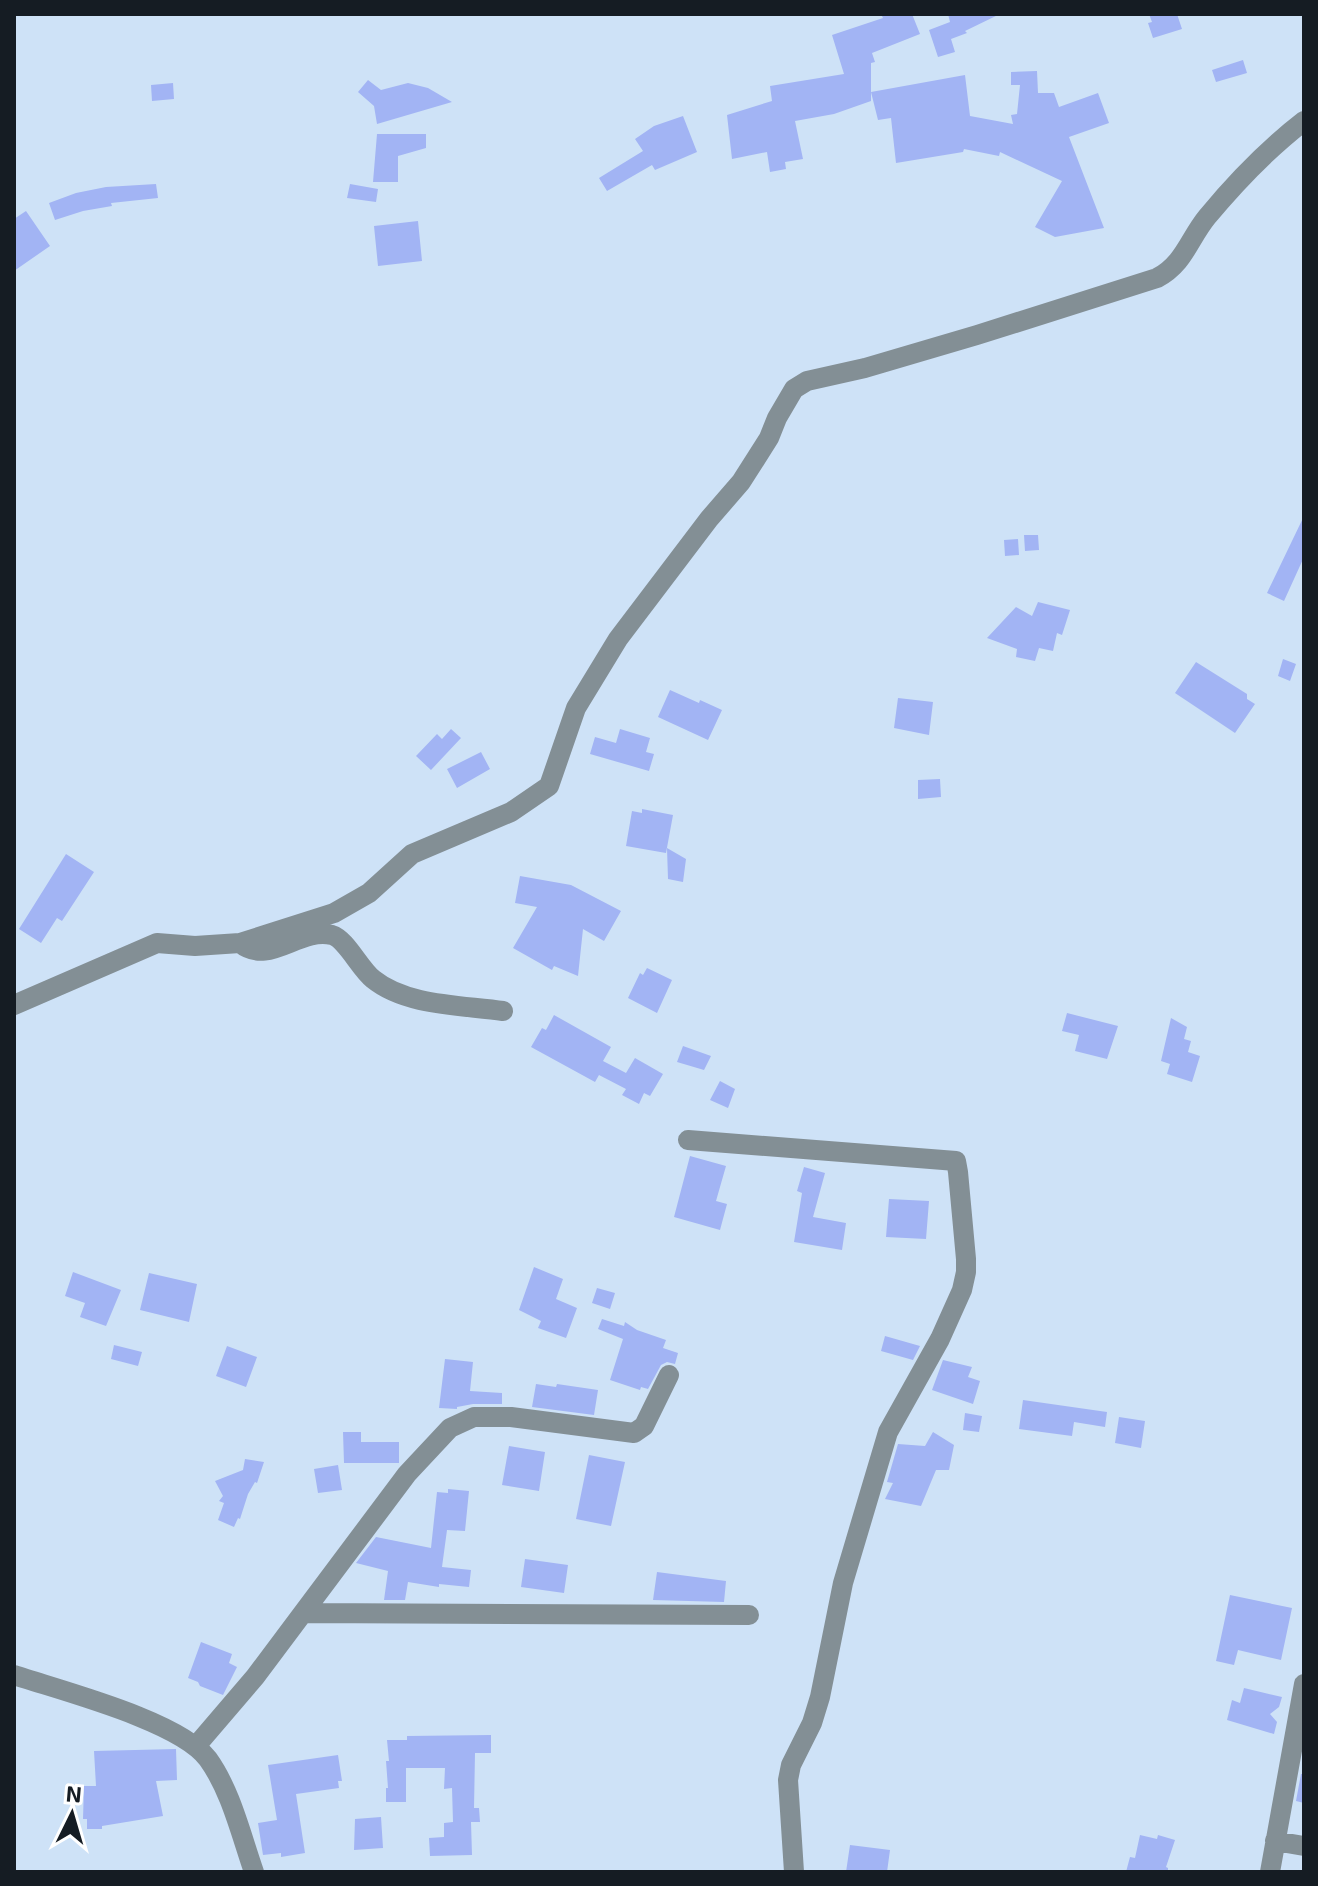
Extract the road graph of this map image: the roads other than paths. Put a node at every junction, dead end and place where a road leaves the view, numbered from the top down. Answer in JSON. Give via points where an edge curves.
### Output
{"nodes":[{"id":1,"x":1304,"y":121,"type":"edge"},
{"id":2,"x":240,"y":943,"type":"junction"},
{"id":3,"x":14,"y":1005,"type":"edge"},
{"id":4,"x":503,"y":1011,"type":"dead end"},
{"id":5,"x":688,"y":1140,"type":"dead end"},
{"id":6,"x":669,"y":1375,"type":"dead end"},
{"id":7,"x":304,"y":1613,"type":"junction"},
{"id":8,"x":749,"y":1615,"type":"dead end"},
{"id":9,"x":14,"y":1675,"type":"edge"},
{"id":10,"x":1304,"y":1684,"type":"edge"},
{"id":11,"x":196,"y":1746,"type":"junction"},
{"id":12,"x":1275,"y":1841,"type":"junction"},
{"id":13,"x":1304,"y":1846,"type":"edge"},
{"id":14,"x":254,"y":1872,"type":"edge"},
{"id":15,"x":794,"y":1872,"type":"edge"},
{"id":16,"x":1270,"y":1872,"type":"edge"}],
"edges":[{"from":1,"to":2,"type":"street","via":[[1206,219],[1171,271],[794,389],[741,482],[618,639],[576,708],[549,786],[511,812],[412,854],[350,906]]},
{"from":2,"to":3,"type":"street","via":[[157,943]]},
{"from":2,"to":4,"type":"street","via":[[260,953],[327,934],[339,938],[367,973],[394,992]]},
{"from":5,"to":15,"type":"street","via":[[956,1161],[958,1172],[966,1272],[962,1290],[888,1432],[843,1583],[820,1697],[788,1780]]},
{"from":6,"to":7,"type":"street","via":[[644,1426],[634,1433],[511,1417],[474,1417],[450,1428],[407,1474]]},
{"from":7,"to":8,"type":"street"},
{"from":7,"to":11,"type":"street"},
{"from":9,"to":11,"type":"street","via":[[168,1728]]},
{"from":10,"to":12,"type":"street"},
{"from":11,"to":14,"type":"street","via":[[224,1786]]},
{"from":12,"to":13,"type":"street"},
{"from":12,"to":16,"type":"street"}]}
